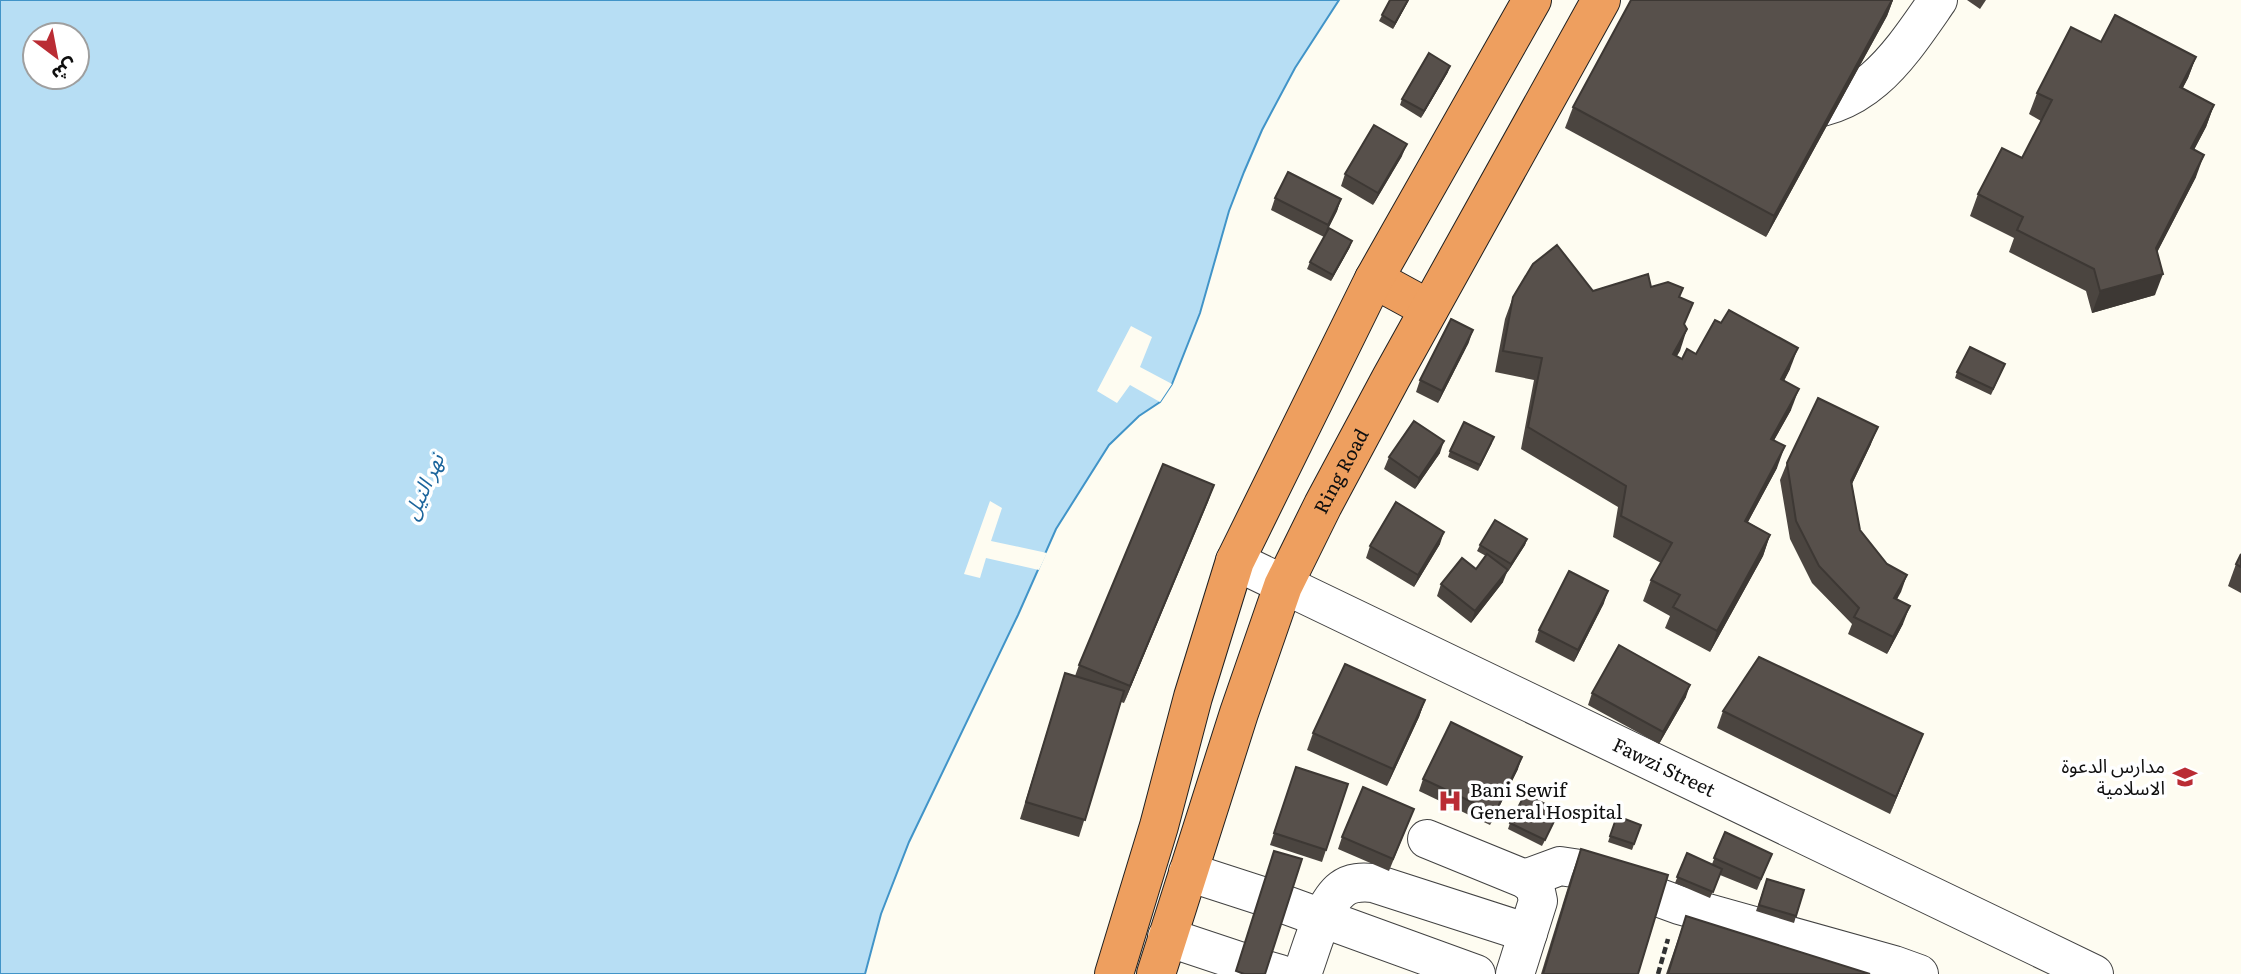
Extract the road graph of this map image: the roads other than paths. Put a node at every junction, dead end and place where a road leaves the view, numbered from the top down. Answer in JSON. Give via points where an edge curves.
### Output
{"nodes":[{"id":1,"x":1532,"y":0,"type":"edge"},
{"id":2,"x":1938,"y":0,"type":"edge"},
{"id":3,"x":1592,"y":14,"type":"edge"},
{"id":4,"x":1622,"y":45,"type":"edge"},
{"id":5,"x":1759,"y":106,"type":"edge"},
{"id":6,"x":1374,"y":279,"type":"junction"},
{"id":7,"x":1429,"y":309,"type":"junction"},
{"id":8,"x":1235,"y":561,"type":"junction"},
{"id":9,"x":1283,"y":586,"type":"junction"},
{"id":10,"x":1427,"y":839,"type":"dead end"},
{"id":11,"x":1188,"y":872,"type":"junction"},
{"id":12,"x":1525,"y":878,"type":"junction"},
{"id":13,"x":1323,"y":918,"type":"junction"},
{"id":14,"x":1528,"y":933,"type":"junction"},
{"id":15,"x":1167,"y":937,"type":"junction"},
{"id":16,"x":1272,"y":970,"type":"edge"},
{"id":17,"x":1114,"y":974,"type":"edge"},
{"id":18,"x":1156,"y":974,"type":"edge"},
{"id":19,"x":1476,"y":974,"type":"edge"},
{"id":20,"x":1515,"y":974,"type":"edge"},
{"id":21,"x":1919,"y":974,"type":"edge"},
{"id":22,"x":2094,"y":974,"type":"edge"}],
"edges":[{"from":1,"to":6,"type":"highway"},
{"from":2,"to":5,"type":"street","via":[[1872,83],[1841,102],[1806,111],[1772,111]]},
{"from":3,"to":4,"type":"street"},
{"from":3,"to":7,"type":"highway","name":"Ring Road"},
{"from":6,"to":7,"type":"highway"},
{"from":6,"to":8,"type":"highway"},
{"from":7,"to":9,"type":"highway","name":"Ring Road"},
{"from":8,"to":9,"type":"street","name":"Fawzi Street"},
{"from":8,"to":17,"type":"highway"},
{"from":9,"to":11,"type":"highway","name":"Ring Road"},
{"from":9,"to":22,"type":"street","name":"Fawzi Street"},
{"from":10,"to":12,"type":"street"},
{"from":11,"to":13,"type":"street"},
{"from":11,"to":15,"type":"highway","name":"Ring Road"},
{"from":12,"to":14,"type":"street","via":[[1538,894]]},
{"from":12,"to":21,"type":"street","via":[[1560,866],[1580,869],[1679,905]]},
{"from":13,"to":14,"type":"street","via":[[1343,888],[1362,882]]},
{"from":13,"to":16,"type":"street"},
{"from":13,"to":19,"type":"street"},
{"from":14,"to":20,"type":"street"},
{"from":15,"to":16,"type":"street"},
{"from":15,"to":18,"type":"highway","name":"Ring Road"}]}
